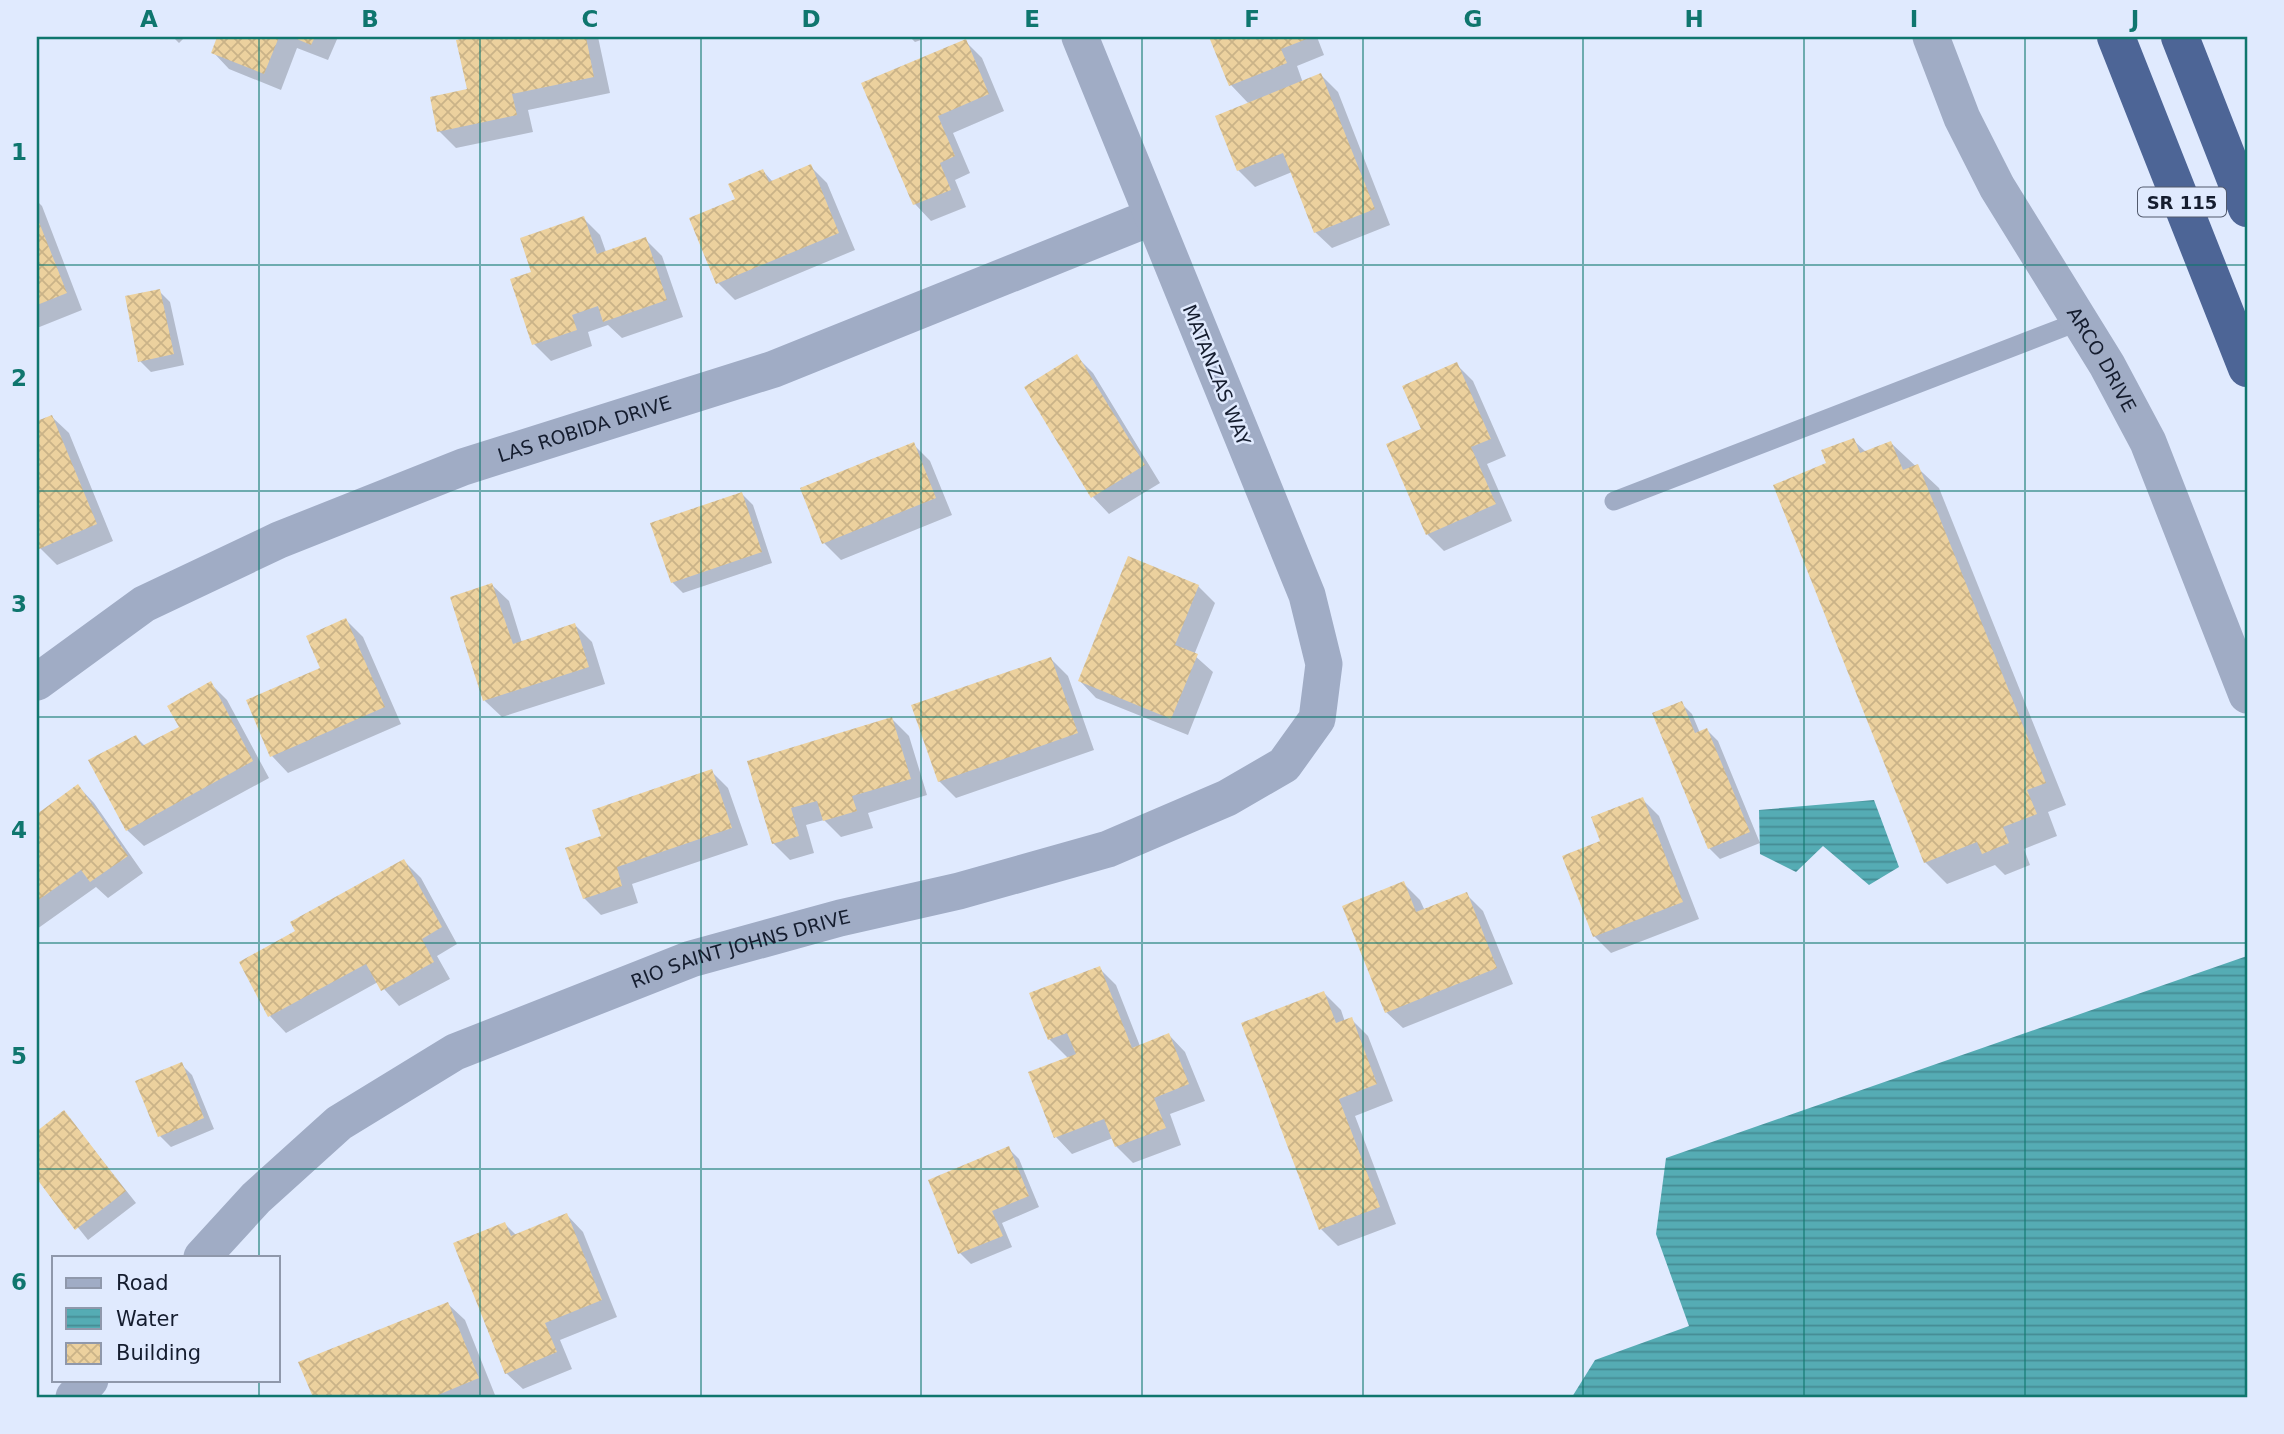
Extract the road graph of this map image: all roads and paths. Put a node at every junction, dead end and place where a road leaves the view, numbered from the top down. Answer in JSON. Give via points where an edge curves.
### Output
{"nodes":[{"id":1,"x":1080,"y":37,"type":"edge"},
{"id":2,"x":1931,"y":37,"type":"edge"},
{"id":3,"x":2116,"y":37,"type":"edge"},
{"id":4,"x":2180,"y":37,"type":"edge"},
{"id":5,"x":2247,"y":208,"type":"edge"},
{"id":6,"x":1153,"y":217,"type":"junction"},
{"id":7,"x":2080,"y":321,"type":"junction"},
{"id":8,"x":2247,"y":368,"type":"edge"},
{"id":9,"x":1614,"y":501,"type":"dead end"},
{"id":10,"x":37,"y":682,"type":"edge"},
{"id":11,"x":2247,"y":695,"type":"edge"},
{"id":12,"x":1317,"y":719,"type":"joint"},
{"id":13,"x":203,"y":1256,"type":"edge"},
{"id":14,"x":88,"y":1382,"type":"edge"},
{"id":15,"x":74,"y":1397,"type":"edge"}],
"edges":[{"from":1,"to":6,"type":"street","name":"MATANZAS WAY"},
{"from":2,"to":7,"type":"street","name":"ARCO DRIVE","via":[[1962,118],[1997,187]]},
{"from":3,"to":8,"type":"highway","number":"SR 115"},
{"from":4,"to":5,"type":"highway","number":"SR 115"},
{"from":6,"to":10,"type":"street","name":"LAS ROBIDA DRIVE","via":[[774,369],[463,467],[279,540],[144,604]]},
{"from":6,"to":12,"type":"street","name":"MATANZAS WAY","via":[[1307,595],[1324,664]]},
{"from":7,"to":9,"type":"lane"},
{"from":7,"to":11,"type":"street","name":"ARCO DRIVE","via":[[2148,442]]},
{"from":12,"to":13,"type":"street","name":"RIO SAINT JOHNS DRIVE","via":[[1284,765],[1227,798],[1108,849],[691,959],[455,1052],[339,1123],[256,1198]]},
{"from":14,"to":15,"type":"street"}]}
